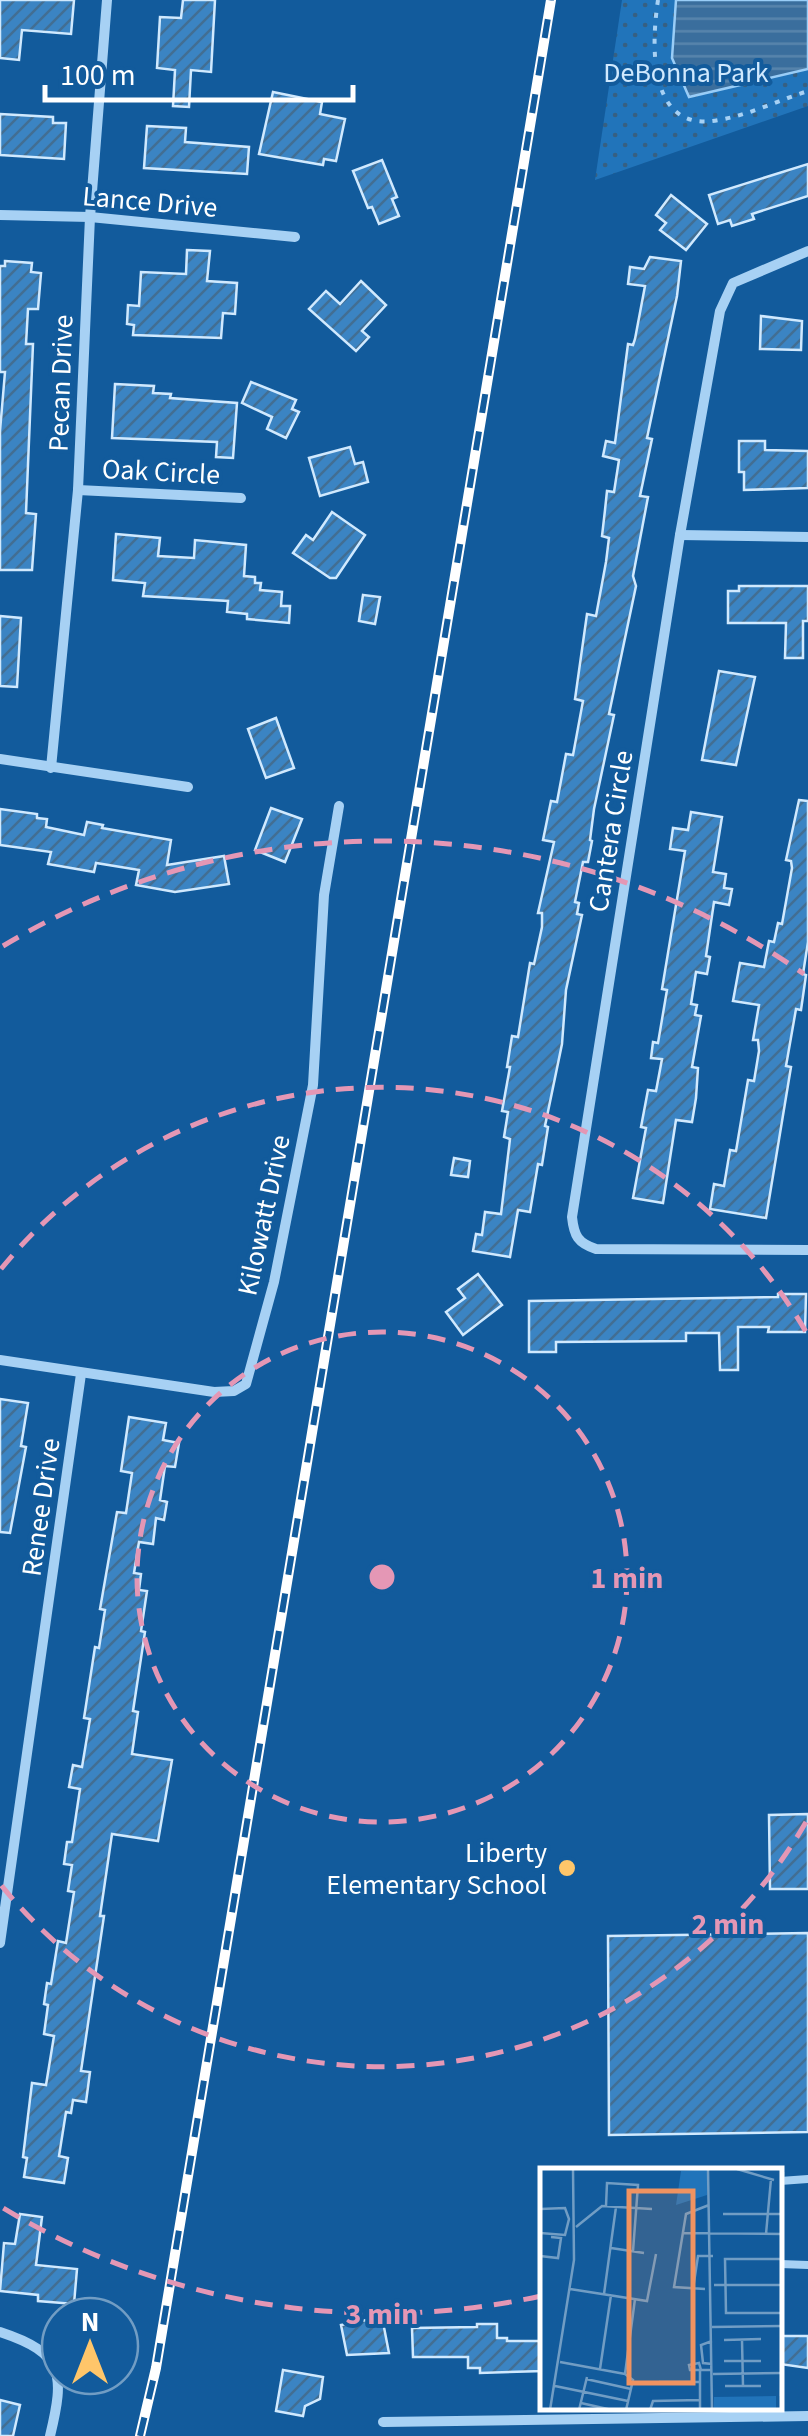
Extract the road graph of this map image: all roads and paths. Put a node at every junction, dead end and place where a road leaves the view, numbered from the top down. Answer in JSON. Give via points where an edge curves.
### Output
{"nodes":[{"id":1,"x":106,"y":0,"type":"edge"},
{"id":2,"x":658,"y":0,"type":"edge"},
{"id":3,"x":808,"y":91,"type":"edge"},
{"id":4,"x":0,"y":215,"type":"edge"},
{"id":5,"x":90,"y":216,"type":"junction"},
{"id":6,"x":295,"y":237,"type":"dead end"},
{"id":7,"x":808,"y":251,"type":"edge"},
{"id":8,"x":78,"y":490,"type":"junction"},
{"id":9,"x":241,"y":498,"type":"dead end"},
{"id":10,"x":680,"y":535,"type":"junction"},
{"id":11,"x":808,"y":538,"type":"edge"},
{"id":12,"x":0,"y":759,"type":"edge"},
{"id":13,"x":51,"y":768,"type":"junction"},
{"id":14,"x":188,"y":787,"type":"dead end"},
{"id":15,"x":340,"y":806,"type":"dead end"},
{"id":16,"x":808,"y":1250,"type":"edge"},
{"id":17,"x":0,"y":1360,"type":"edge"},
{"id":18,"x":81,"y":1374,"type":"junction"},
{"id":19,"x":0,"y":1943,"type":"edge"},
{"id":20,"x":808,"y":2180,"type":"edge"},
{"id":21,"x":783,"y":2181,"type":"edge"},
{"id":22,"x":783,"y":2264,"type":"edge"},
{"id":23,"x":808,"y":2265,"type":"edge"},
{"id":24,"x":0,"y":2332,"type":"edge"},
{"id":25,"x":808,"y":2416,"type":"edge"},
{"id":26,"x":383,"y":2422,"type":"dead end"},
{"id":27,"x":50,"y":2436,"type":"edge"}],
"edges":[{"from":1,"to":5,"type":"street","name":"Pecan Drive"},
{"from":2,"to":3,"type":"path","via":[[655,67],[676,113],[700,122],[721,120]]},
{"from":4,"to":5,"type":"street","name":"Lance Drive"},
{"from":5,"to":6,"type":"street","name":"Lance Drive"},
{"from":5,"to":8,"type":"street","name":"Pecan Drive"},
{"from":7,"to":10,"type":"street","name":"Cantera Circle","via":[[746,275],[725,296]]},
{"from":8,"to":9,"type":"street","name":"Oak Circle"},
{"from":8,"to":13,"type":"street","name":"Pecan Drive"},
{"from":10,"to":11,"type":"street"},
{"from":10,"to":16,"type":"street","name":"Cantera Circle","via":[[574,1232],[581,1244],[596,1249]]},
{"from":12,"to":13,"type":"street"},
{"from":13,"to":14,"type":"street"},
{"from":15,"to":18,"type":"street","name":"Kilowatt Drive","via":[[324,895],[314,1085],[246,1384],[214,1392]]},
{"from":17,"to":18,"type":"street","name":"Kilowatt Drive"},
{"from":18,"to":19,"type":"street","name":"Renee Drive"},
{"from":20,"to":21,"type":"lane"},
{"from":22,"to":23,"type":"lane"},
{"from":24,"to":27,"type":"street","via":[[35,2344],[56,2367],[59,2400]]},
{"from":25,"to":26,"type":"street"}]}
